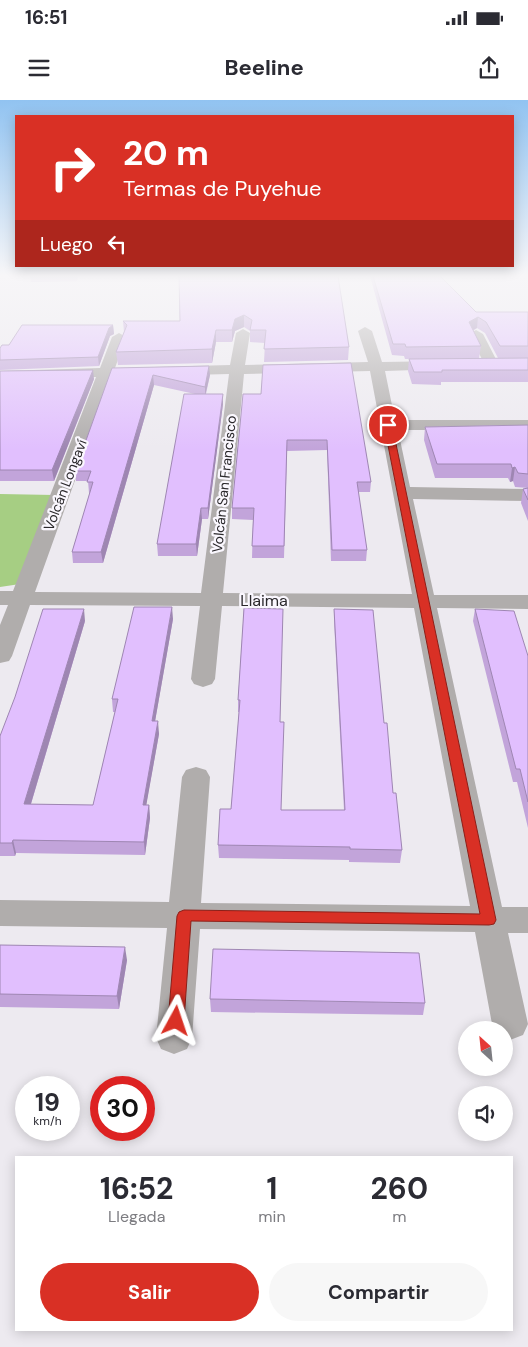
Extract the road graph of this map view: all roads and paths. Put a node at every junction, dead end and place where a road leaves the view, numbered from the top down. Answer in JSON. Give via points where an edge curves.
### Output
{"nodes":[{"id":1,"x":243,"y":334,"type":"edge"},
{"id":2,"x":366,"y":334,"type":"edge"},
{"id":3,"x":476,"y":334,"type":"edge"},
{"id":4,"x":119,"y":337,"type":"dead end"},
{"id":5,"x":492,"y":365,"type":"junction"},
{"id":6,"x":510,"y":365,"type":"edge"},
{"id":7,"x":376,"y":366,"type":"junction"},
{"id":8,"x":237,"y":369,"type":"junction"},
{"id":9,"x":107,"y":373,"type":"junction"},
{"id":10,"x":0,"y":375,"type":"edge"},
{"id":11,"x":388,"y":425,"type":"junction"},
{"id":12,"x":528,"y":425,"type":"edge"},
{"id":13,"x":402,"y":493,"type":"junction"},
{"id":14,"x":528,"y":495,"type":"edge"},
{"id":15,"x":11,"y":598,"type":"edge"},
{"id":16,"x":211,"y":599,"type":"junction"},
{"id":17,"x":424,"y":601,"type":"junction"},
{"id":18,"x":528,"y":602,"type":"edge"},
{"id":19,"x":0,"y":656,"type":"edge"},
{"id":20,"x":203,"y":679,"type":"dead end"},
{"id":21,"x":196,"y":777,"type":"dead end"},
{"id":22,"x":0,"y":913,"type":"edge"},
{"id":23,"x":184,"y":916,"type":"junction"},
{"id":24,"x":489,"y":920,"type":"junction"},
{"id":25,"x":528,"y":920,"type":"edge"},
{"id":26,"x":509,"y":1021,"type":"edge"},
{"id":27,"x":174,"y":1038,"type":"dead end"}],
"edges":[{"from":1,"to":8,"type":"street","name":"Volcán San Francisco"},
{"from":2,"to":7,"type":"street"},
{"from":3,"to":5,"type":"street"},
{"from":4,"to":9,"type":"street","name":"Volcán Longaví"},
{"from":5,"to":6,"type":"street"},
{"from":5,"to":7,"type":"street"},
{"from":7,"to":8,"type":"street"},
{"from":7,"to":11,"type":"street"},
{"from":8,"to":9,"type":"street"},
{"from":8,"to":16,"type":"street","name":"Volcán San Francisco"},
{"from":9,"to":10,"type":"street"},
{"from":9,"to":15,"type":"street","name":"Volcán Longaví"},
{"from":11,"to":12,"type":"street"},
{"from":11,"to":13,"type":"street"},
{"from":13,"to":14,"type":"street"},
{"from":13,"to":17,"type":"street"},
{"from":15,"to":16,"type":"street","name":"Llaima"},
{"from":15,"to":19,"type":"street","name":"Volcán Longaví"},
{"from":16,"to":17,"type":"street","name":"Llaima"},
{"from":16,"to":20,"type":"street","name":"Volcán San Francisco"},
{"from":17,"to":18,"type":"street","name":"Llaima"},
{"from":17,"to":24,"type":"street"},
{"from":21,"to":23,"type":"street"},
{"from":22,"to":23,"type":"street"},
{"from":23,"to":24,"type":"street"},
{"from":23,"to":27,"type":"street"},
{"from":24,"to":25,"type":"street"},
{"from":24,"to":26,"type":"street"}]}
